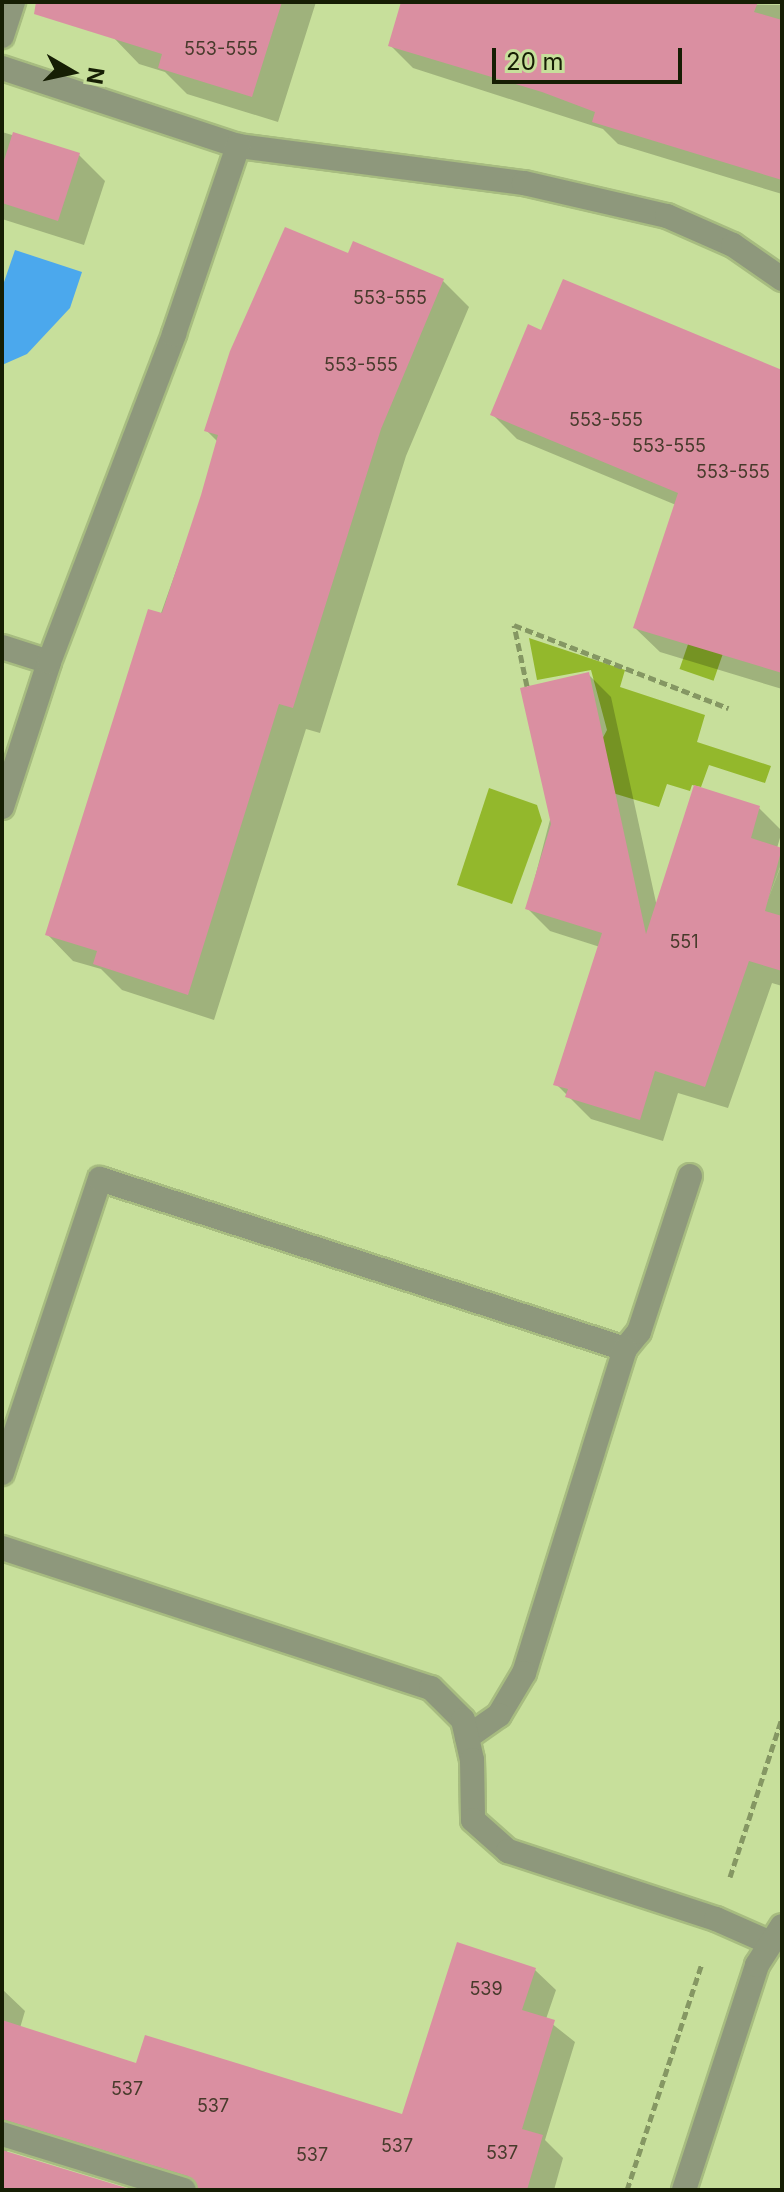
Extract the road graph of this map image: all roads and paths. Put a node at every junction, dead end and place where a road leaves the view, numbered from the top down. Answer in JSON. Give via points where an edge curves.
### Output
{"nodes":[{"id":1,"x":13,"y":2,"type":"edge"},
{"id":2,"x":2,"y":36,"type":"edge"},
{"id":3,"x":2,"y":68,"type":"edge"},
{"id":4,"x":238,"y":146,"type":"junction"},
{"id":5,"x":782,"y":279,"type":"edge"},
{"id":6,"x":2,"y":647,"type":"edge"},
{"id":7,"x":49,"y":662,"type":"junction"},
{"id":8,"x":527,"y":686,"type":"dead end"},
{"id":9,"x":728,"y":708,"type":"dead end"},
{"id":10,"x":2,"y":807,"type":"edge"},
{"id":11,"x":690,"y":1176,"type":"dead end"},
{"id":12,"x":625,"y":1349,"type":"junction"},
{"id":13,"x":2,"y":1473,"type":"edge"},
{"id":14,"x":2,"y":1548,"type":"edge"},
{"id":15,"x":467,"y":1737,"type":"junction"},
{"id":16,"x":775,"y":1934,"type":"edge"},
{"id":17,"x":2,"y":2134,"type":"edge"},
{"id":18,"x":184,"y":2190,"type":"edge"},
{"id":19,"x":684,"y":2190,"type":"edge"}],
"edges":[{"from":1,"to":2,"type":"street"},
{"from":3,"to":4,"type":"street"},
{"from":4,"to":5,"type":"street","via":[[524,183],[599,198],[667,216],[733,245]]},
{"from":4,"to":7,"type":"street","via":[[174,334]]},
{"from":6,"to":7,"type":"street"},
{"from":7,"to":10,"type":"street"},
{"from":8,"to":9,"type":"path","via":[[514,625]]},
{"from":11,"to":12,"type":"street","via":[[639,1332]]},
{"from":12,"to":13,"type":"street","via":[[100,1179]]},
{"from":12,"to":15,"type":"street","via":[[524,1673],[499,1715]]},
{"from":14,"to":15,"type":"street","via":[[431,1688],[463,1720]]},
{"from":15,"to":16,"type":"street","via":[[473,1820],[508,1851]]},
{"from":16,"to":19,"type":"street"},
{"from":17,"to":18,"type":"street"}]}
